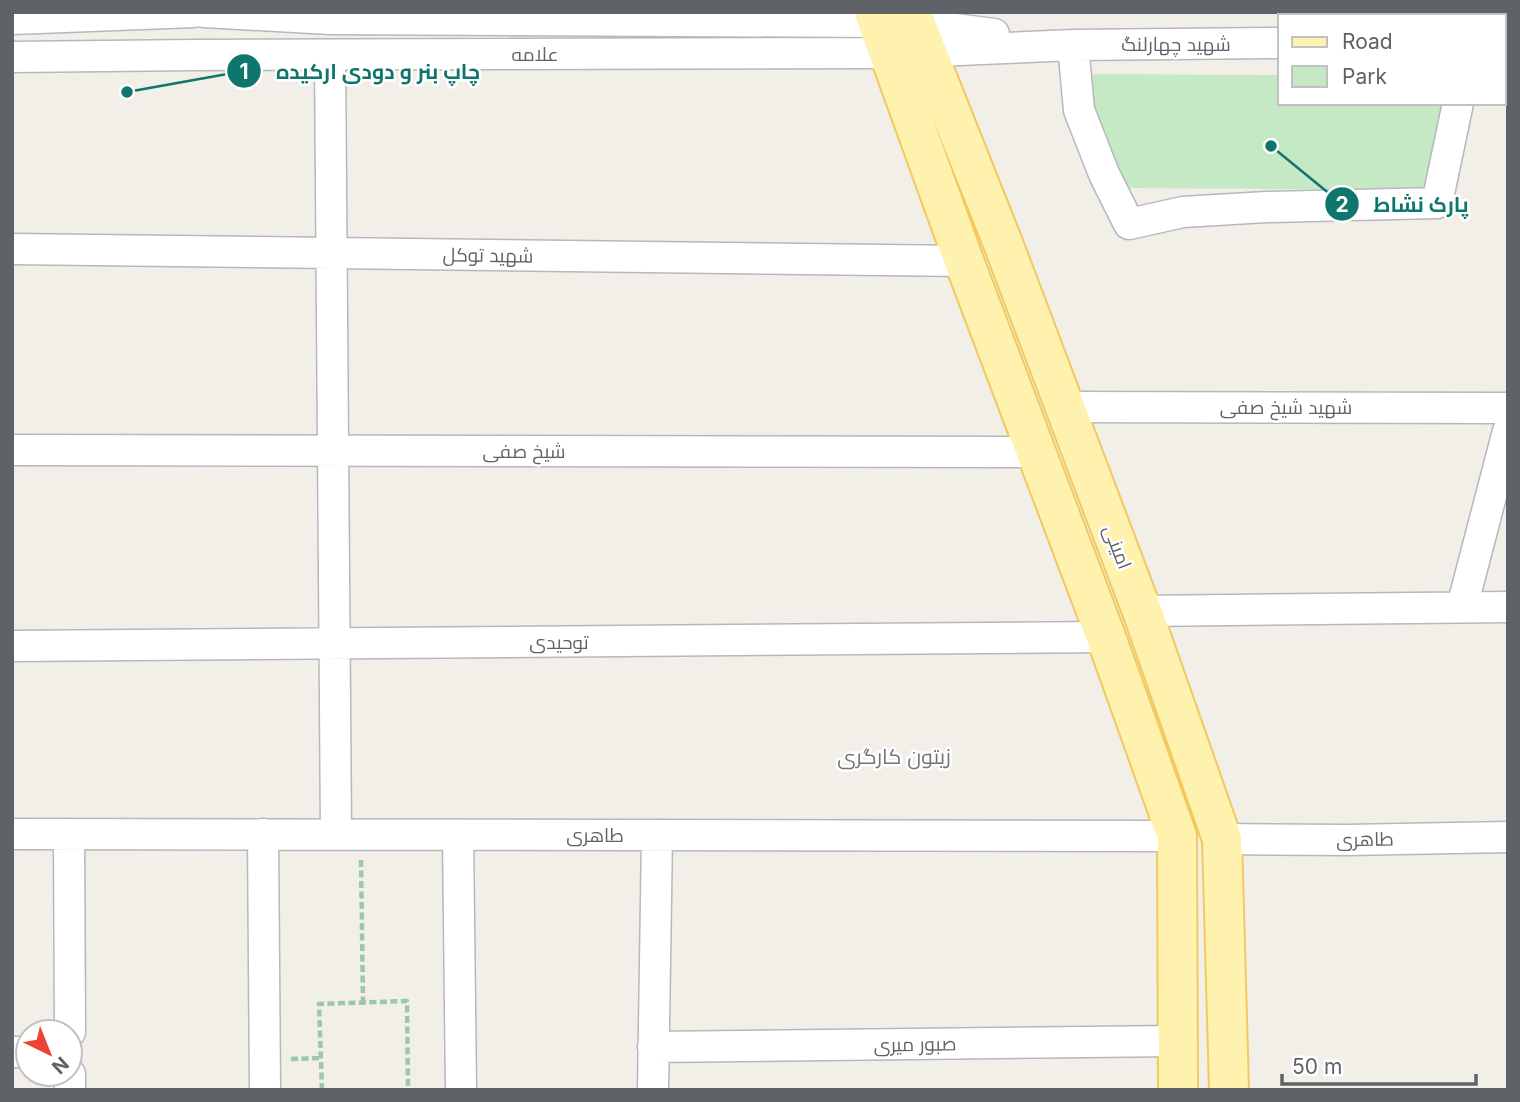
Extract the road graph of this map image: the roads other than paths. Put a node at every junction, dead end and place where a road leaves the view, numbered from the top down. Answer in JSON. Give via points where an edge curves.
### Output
{"nodes":[{"id":1,"x":194,"y":12,"type":"edge"},
{"id":2,"x":205,"y":12,"type":"edge"},
{"id":3,"x":12,"y":19,"type":"edge"},
{"id":4,"x":899,"y":29,"type":"edge"},
{"id":5,"x":1278,"y":43,"type":"edge"},
{"id":6,"x":1073,"y":45,"type":"junction"},
{"id":7,"x":330,"y":55,"type":"junction"},
{"id":8,"x":12,"y":57,"type":"edge"},
{"id":9,"x":1458,"y":105,"type":"edge"},
{"id":10,"x":12,"y":249,"type":"edge"},
{"id":11,"x":332,"y":253,"type":"junction"},
{"id":12,"x":964,"y":261,"type":"junction"},
{"id":13,"x":1065,"y":407,"type":"junction"},
{"id":14,"x":1508,"y":408,"type":"edge"},
{"id":15,"x":1508,"y":430,"type":"edge"},
{"id":16,"x":12,"y":450,"type":"edge"},
{"id":17,"x":333,"y":450,"type":"junction"},
{"id":18,"x":1036,"y":452,"type":"junction"},
{"id":19,"x":1462,"y":607,"type":"junction"},
{"id":20,"x":1508,"y":607,"type":"edge"},
{"id":21,"x":1142,"y":611,"type":"junction"},
{"id":22,"x":1106,"y":637,"type":"junction"},
{"id":23,"x":334,"y":644,"type":"junction"},
{"id":24,"x":12,"y":646,"type":"edge"},
{"id":25,"x":12,"y":834,"type":"edge"},
{"id":26,"x":69,"y":834,"type":"junction"},
{"id":27,"x":263,"y":834,"type":"junction"},
{"id":28,"x":348,"y":834,"type":"junction"},
{"id":29,"x":458,"y":835,"type":"junction"},
{"id":30,"x":657,"y":835,"type":"junction"},
{"id":31,"x":1177,"y":836,"type":"junction"},
{"id":32,"x":1508,"y":837,"type":"edge"},
{"id":33,"x":1222,"y":839,"type":"junction"},
{"id":34,"x":70,"y":1018,"type":"edge"},
{"id":35,"x":1178,"y":1041,"type":"junction"},
{"id":36,"x":1227,"y":1041,"type":"junction"},
{"id":37,"x":653,"y":1047,"type":"junction"},
{"id":38,"x":265,"y":1090,"type":"edge"},
{"id":39,"x":461,"y":1090,"type":"edge"},
{"id":40,"x":653,"y":1090,"type":"edge"},
{"id":41,"x":1178,"y":1090,"type":"edge"},
{"id":42,"x":1229,"y":1090,"type":"edge"}],
"edges":[{"from":1,"to":3,"type":"street"},
{"from":2,"to":4,"type":"street","name":"علامه","via":[[330,19]]},
{"from":4,"to":6,"type":"street","name":"شهید چهارلنگ"},
{"from":4,"to":7,"type":"street","name":"علامه"},
{"from":4,"to":12,"type":"main road"},
{"from":4,"to":13,"type":"main road","name":"امینی","via":[[1004,246]]},
{"from":5,"to":6,"type":"street","name":"شهید چهارلنگ"},
{"from":6,"to":9,"type":"street","via":[[1079,110],[1129,223],[1183,212],[1437,203]]},
{"from":7,"to":8,"type":"street","name":"علامه"},
{"from":7,"to":11,"type":"street"},
{"from":10,"to":11,"type":"street","name":"شهید توکل"},
{"from":11,"to":12,"type":"street","name":"شهید توکل"},
{"from":11,"to":17,"type":"street"},
{"from":12,"to":18,"type":"main road"},
{"from":13,"to":14,"type":"street","name":"شهید شیخ صفی"},
{"from":13,"to":21,"type":"main road","name":"امینی"},
{"from":15,"to":19,"type":"street"},
{"from":16,"to":17,"type":"street","name":"شیخ صفی"},
{"from":17,"to":18,"type":"street","name":"شیخ صفی"},
{"from":17,"to":23,"type":"street"},
{"from":18,"to":22,"type":"main road"},
{"from":19,"to":20,"type":"street"},
{"from":19,"to":21,"type":"street"},
{"from":21,"to":33,"type":"main road","name":"امینی"},
{"from":22,"to":23,"type":"street","name":"توحیدی"},
{"from":22,"to":31,"type":"main road"},
{"from":23,"to":24,"type":"street","name":"توحیدی"},
{"from":23,"to":28,"type":"street"},
{"from":25,"to":26,"type":"street","name":"طاهری"},
{"from":26,"to":27,"type":"street","name":"طاهری"},
{"from":26,"to":34,"type":"street"},
{"from":27,"to":28,"type":"street","name":"طاهری"},
{"from":27,"to":38,"type":"street"},
{"from":28,"to":29,"type":"street","name":"طاهری"},
{"from":29,"to":30,"type":"street","name":"طاهری"},
{"from":29,"to":39,"type":"street"},
{"from":30,"to":31,"type":"street","name":"طاهری"},
{"from":30,"to":37,"type":"street"},
{"from":31,"to":33,"type":"main road"},
{"from":31,"to":35,"type":"main road"},
{"from":32,"to":33,"type":"street","name":"طاهری"},
{"from":33,"to":36,"type":"main road","name":"امینی"},
{"from":35,"to":36,"type":"main road"},
{"from":35,"to":37,"type":"street","name":"صبور میری"},
{"from":35,"to":41,"type":"main road"},
{"from":36,"to":42,"type":"main road","name":"امینی"},
{"from":37,"to":40,"type":"street"}]}
